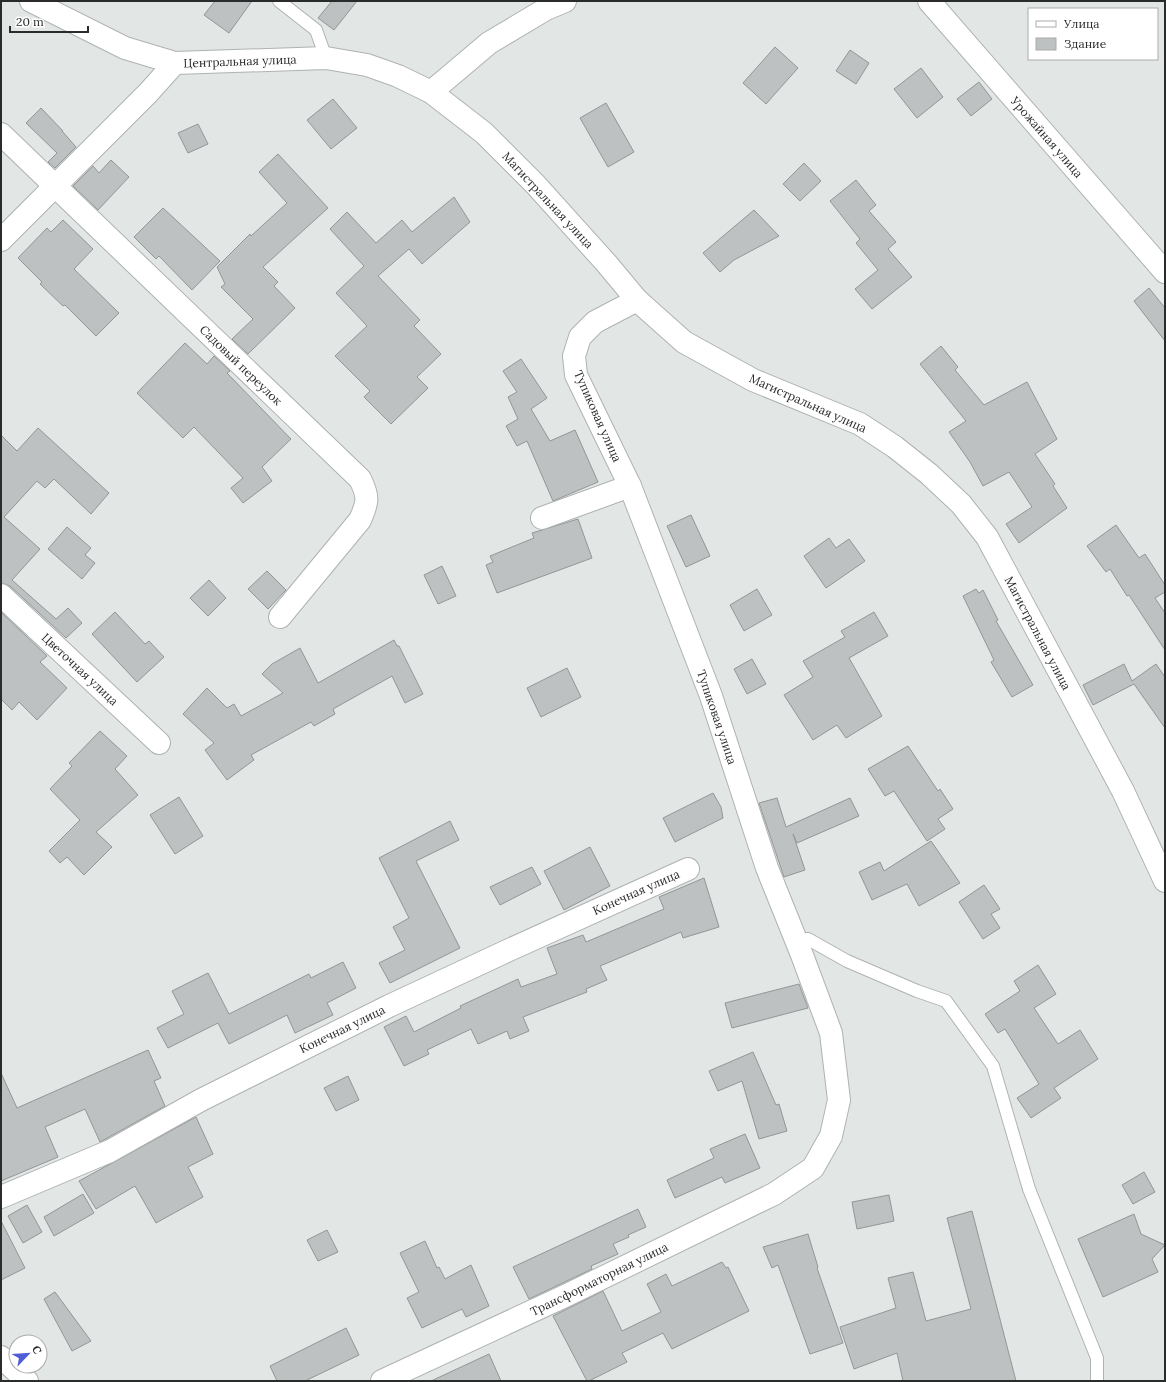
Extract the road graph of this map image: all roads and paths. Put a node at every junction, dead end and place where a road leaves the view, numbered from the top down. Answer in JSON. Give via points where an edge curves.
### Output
{"nodes":[{"id":1,"x":31,"y":1,"type":"edge"},
{"id":2,"x":279,"y":1,"type":"edge"},
{"id":3,"x":565,"y":1,"type":"edge"},
{"id":4,"x":929,"y":1,"type":"edge"},
{"id":5,"x":326,"y":58,"type":"junction"},
{"id":6,"x":175,"y":63,"type":"junction"},
{"id":7,"x":431,"y":92,"type":"junction"},
{"id":8,"x":1,"y":134,"type":"edge"},
{"id":9,"x":55,"y":186,"type":"junction"},
{"id":10,"x":1,"y":240,"type":"edge"},
{"id":11,"x":1165,"y":272,"type":"edge"},
{"id":12,"x":637,"y":300,"type":"junction"},
{"id":13,"x":630,"y":486,"type":"junction"},
{"id":14,"x":542,"y":518,"type":"dead end"},
{"id":15,"x":1,"y":594,"type":"edge"},
{"id":16,"x":280,"y":617,"type":"dead end"},
{"id":17,"x":159,"y":743,"type":"dead end"},
{"id":18,"x":688,"y":869,"type":"dead end"},
{"id":19,"x":1165,"y":881,"type":"edge"},
{"id":20,"x":796,"y":940,"type":"junction"},
{"id":21,"x":813,"y":1168,"type":"joint"},
{"id":22,"x":1,"y":1197,"type":"edge"},
{"id":23,"x":1,"y":1357,"type":"edge"},
{"id":24,"x":27,"y":1381,"type":"edge"},
{"id":25,"x":382,"y":1381,"type":"edge"},
{"id":26,"x":1097,"y":1381,"type":"edge"}],
"edges":[{"from":1,"to":6,"type":"street","name":"Центральная улица","via":[[125,48]]},
{"from":2,"to":5,"type":"lane","via":[[316,30]]},
{"from":3,"to":7,"type":"street","via":[[546,9],[489,43]]},
{"from":4,"to":11,"type":"street","name":"Урожайная улица"},
{"from":5,"to":6,"type":"street","name":"Центральная улица"},
{"from":5,"to":7,"type":"street","name":"Центральная улица","via":[[367,65]]},
{"from":6,"to":9,"type":"street"},
{"from":7,"to":12,"type":"street","name":"Магистральная улица","via":[[484,132],[535,184]]},
{"from":8,"to":9,"type":"street","name":"Садовый переулок"},
{"from":9,"to":10,"type":"street"},
{"from":9,"to":16,"type":"street","name":"Садовый переулок","via":[[360,479],[366,491],[366,505],[360,520]]},
{"from":12,"to":13,"type":"street","name":"Тупиковая улица","via":[[595,322],[580,337],[574,356],[576,375]]},
{"from":12,"to":19,"type":"street","name":"Магистральная улица","via":[[684,342],[753,380],[860,424],[924,469],[961,504],[990,544],[1123,791]]},
{"from":13,"to":14,"type":"street"},
{"from":13,"to":20,"type":"street","name":"Тупиковая улица","via":[[711,696],[767,868]]},
{"from":15,"to":17,"type":"street","name":"Цветочная улица"},
{"from":18,"to":22,"type":"street","name":"Конечная улица","via":[[389,1006],[201,1100],[110,1150]]},
{"from":20,"to":21,"type":"street","name":"Тупиковая улица","via":[[831,1033],[839,1100],[831,1136]]},
{"from":20,"to":26,"type":"lane","via":[[808,939],[847,961],[946,1001],[993,1066],[1029,1189],[1097,1358]]},
{"from":21,"to":25,"type":"street","name":"Трансформаторная улица","via":[[774,1194],[565,1296]]},
{"from":23,"to":24,"type":"street"}]}
